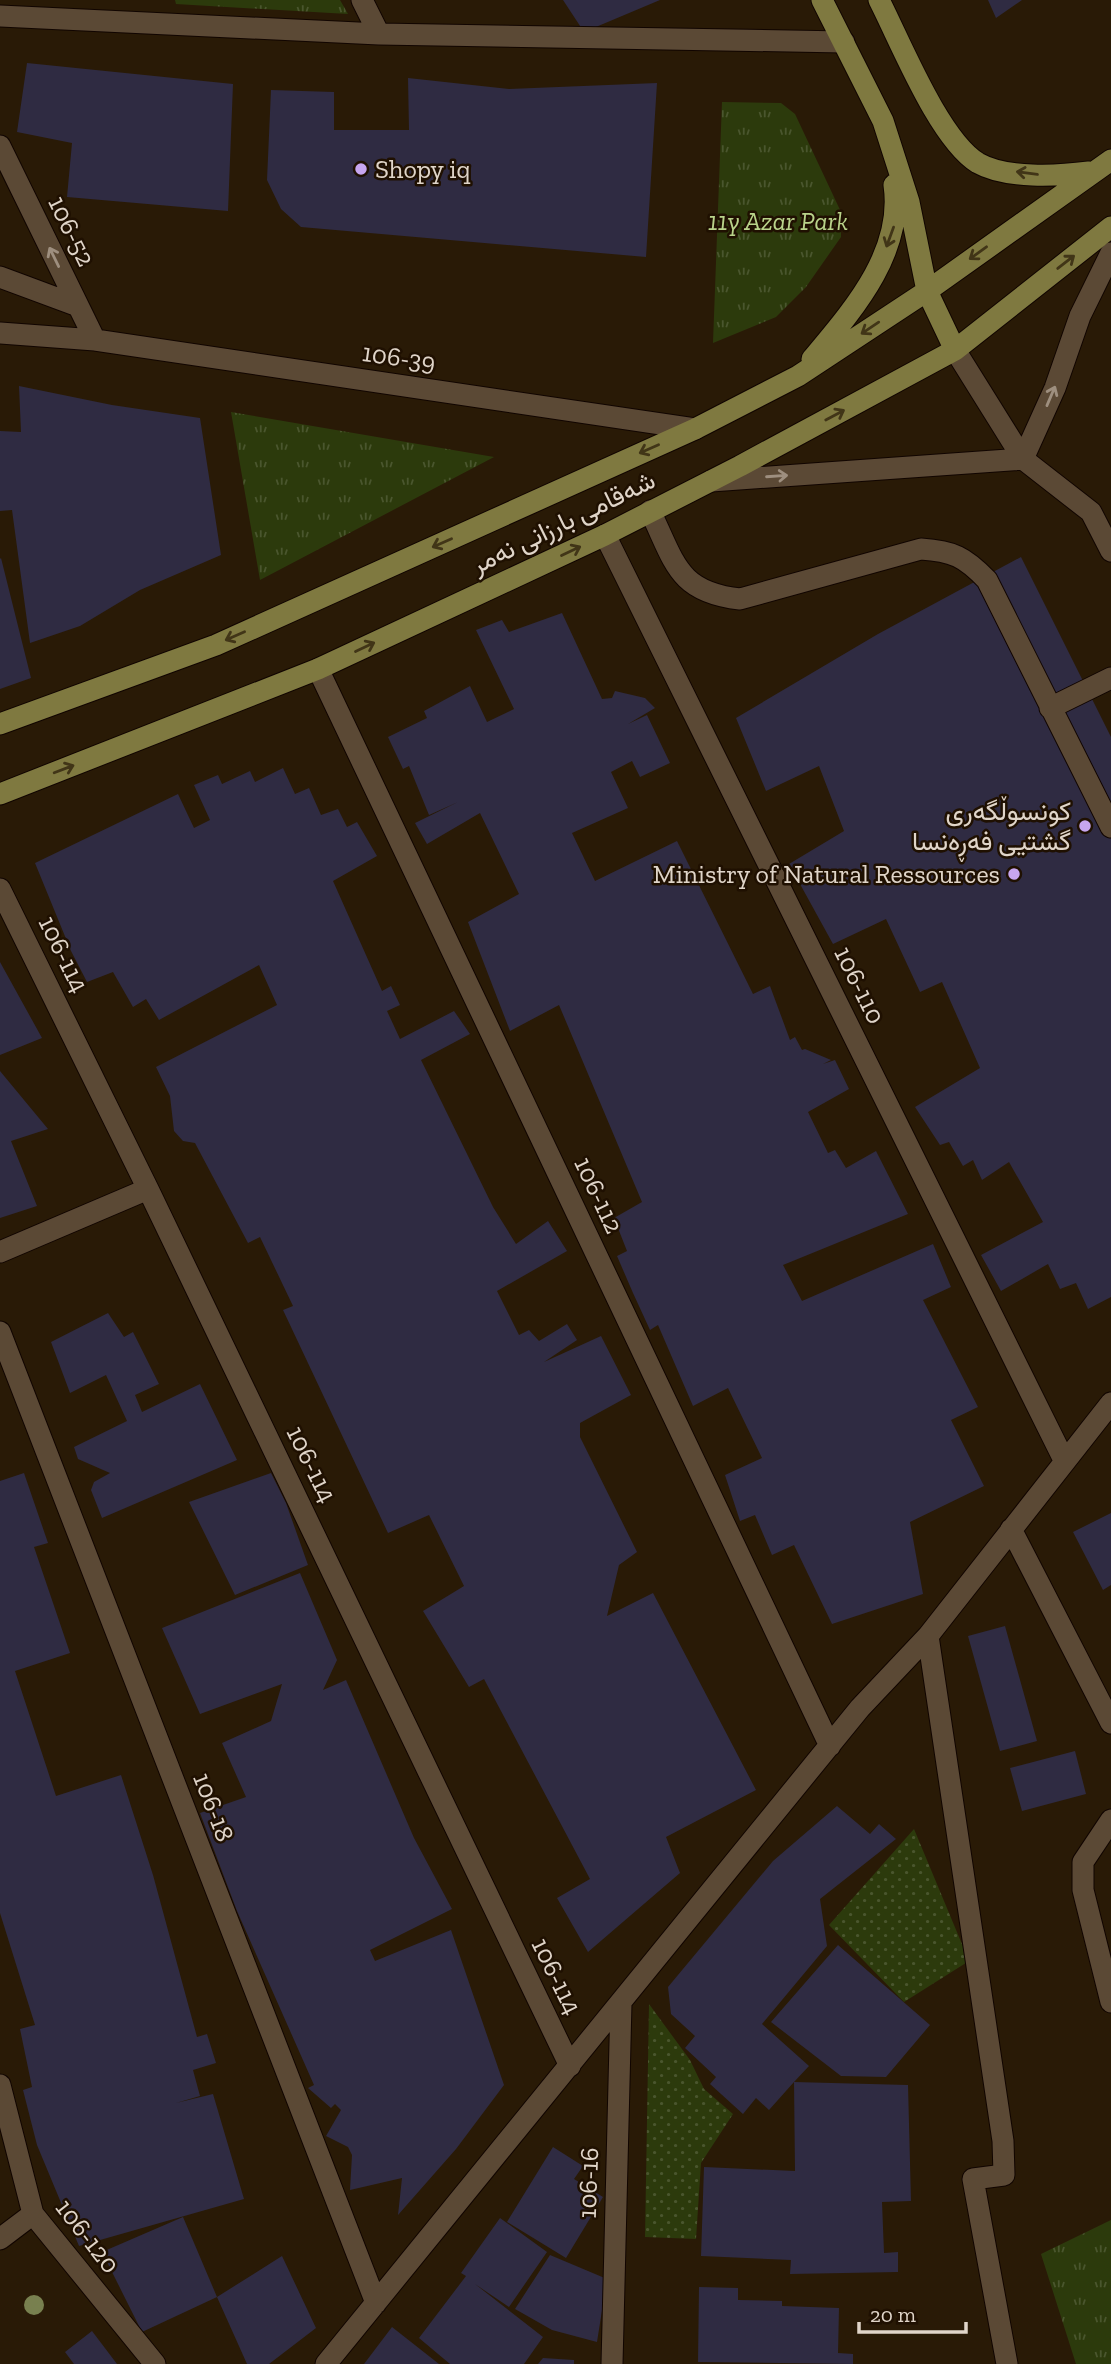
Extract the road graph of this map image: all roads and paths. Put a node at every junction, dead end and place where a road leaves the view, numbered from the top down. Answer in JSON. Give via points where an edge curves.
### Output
{"nodes":[{"id":1,"x":362,"y":0,"type":"edge"},
{"id":2,"x":822,"y":0,"type":"edge"},
{"id":3,"x":879,"y":0,"type":"edge"},
{"id":4,"x":0,"y":16,"type":"edge"},
{"id":5,"x":379,"y":34,"type":"junction"},
{"id":6,"x":844,"y":42,"type":"junction"},
{"id":7,"x":883,"y":121,"type":"junction"},
{"id":8,"x":0,"y":146,"type":"edge"},
{"id":9,"x":1103,"y":166,"type":"edge"},
{"id":10,"x":1111,"y":227,"type":"edge"},
{"id":11,"x":1111,"y":253,"type":"edge"},
{"id":12,"x":0,"y":277,"type":"edge"},
{"id":13,"x":927,"y":290,"type":"junction"},
{"id":14,"x":78,"y":306,"type":"junction"},
{"id":15,"x":0,"y":332,"type":"edge"},
{"id":16,"x":95,"y":340,"type":"junction"},
{"id":17,"x":955,"y":350,"type":"junction"},
{"id":18,"x":798,"y":376,"type":"junction"},
{"id":19,"x":695,"y":429,"type":"junction"},
{"id":20,"x":1023,"y":459,"type":"junction"},
{"id":21,"x":709,"y":481,"type":"junction"},
{"id":22,"x":650,"y":511,"type":"junction"},
{"id":23,"x":605,"y":535,"type":"junction"},
{"id":24,"x":1111,"y":551,"type":"edge"},
{"id":25,"x":318,"y":669,"type":"junction"},
{"id":26,"x":1111,"y":678,"type":"edge"},
{"id":27,"x":1050,"y":708,"type":"junction"},
{"id":28,"x":0,"y":724,"type":"edge"},
{"id":29,"x":0,"y":794,"type":"edge"},
{"id":30,"x":1111,"y":827,"type":"edge"},
{"id":31,"x":0,"y":889,"type":"edge"},
{"id":32,"x":148,"y":1189,"type":"junction"},
{"id":33,"x":0,"y":1252,"type":"edge"},
{"id":34,"x":0,"y":1332,"type":"edge"},
{"id":35,"x":1111,"y":1403,"type":"edge"},
{"id":36,"x":1064,"y":1460,"type":"junction"},
{"id":37,"x":1011,"y":1529,"type":"junction"},
{"id":38,"x":928,"y":1636,"type":"junction"},
{"id":39,"x":1102,"y":1685,"type":"edge"},
{"id":40,"x":1111,"y":1723,"type":"edge"},
{"id":41,"x":830,"y":1746,"type":"junction"},
{"id":42,"x":1111,"y":1820,"type":"edge"},
{"id":43,"x":1110,"y":1997,"type":"edge"},
{"id":44,"x":621,"y":2003,"type":"junction"},
{"id":45,"x":570,"y":2066,"type":"junction"},
{"id":46,"x":0,"y":2085,"type":"edge"},
{"id":47,"x":33,"y":2214,"type":"junction"},
{"id":48,"x":0,"y":2239,"type":"edge"},
{"id":49,"x":376,"y":2303,"type":"junction"},
{"id":50,"x":155,"y":2364,"type":"edge"},
{"id":51,"x":327,"y":2364,"type":"edge"},
{"id":52,"x":612,"y":2364,"type":"edge"},
{"id":53,"x":1007,"y":2364,"type":"edge"}],
"edges":[{"from":1,"to":5,"type":"street"},
{"from":2,"to":6,"type":"main road"},
{"from":9,"to":3,"type":"main road","one_way":true,"via":[[1052,177],[981,164],[961,150],[940,120]]},
{"from":4,"to":5,"type":"street"},
{"from":5,"to":6,"type":"street"},
{"from":6,"to":7,"type":"main road"},
{"from":7,"to":13,"type":"main road","via":[[909,202]]},
{"from":7,"to":18,"type":"main road","one_way":true,"via":[[897,203],[892,233],[855,307]]},
{"from":14,"to":8,"type":"street","name":"106-52","one_way":true},
{"from":9,"to":13,"type":"main road","name":"شەقامی بارزانی نەمر","one_way":true},
{"from":17,"to":10,"type":"main road","name":"شەقامی بارزانی نەمر","one_way":true},
{"from":20,"to":11,"type":"street","one_way":true,"via":[[1055,388],[1074,329]]},
{"from":12,"to":14,"type":"street"},
{"from":13,"to":17,"type":"main road"},
{"from":13,"to":18,"type":"main road","name":"شەقامی بارزانی نەمر","one_way":true},
{"from":14,"to":16,"type":"street","name":"106-52"},
{"from":15,"to":16,"type":"street","name":"106-39"},
{"from":16,"to":19,"type":"street","name":"106-39"},
{"from":17,"to":20,"type":"street"},
{"from":21,"to":17,"type":"main road","name":"شەقامی بارزانی نەمر","one_way":true},
{"from":18,"to":19,"type":"main road","name":"شەقامی بارزانی نەمر"},
{"from":19,"to":28,"type":"main road","name":"شەقامی بارزانی نەمر","one_way":true,"via":[[216,645]]},
{"from":21,"to":20,"type":"street","one_way":true},
{"from":20,"to":24,"type":"street","via":[[1091,512]]},
{"from":21,"to":22,"type":"main road","name":"شەقامی بارزانی نەمر"},
{"from":22,"to":23,"type":"main road","name":"شەقامی بارزانی نەمر"},
{"from":22,"to":27,"type":"street","via":[[680,571],[694,588],[717,597],[740,599],[922,549],[949,551],[987,580]]},
{"from":25,"to":23,"type":"main road","name":"شەقامی بارزانی نەمر","one_way":true},
{"from":23,"to":36,"type":"street","name":"106-110"},
{"from":29,"to":25,"type":"main road","name":"شەقامی بارزانی نەمر","one_way":true},
{"from":25,"to":41,"type":"street","name":"106-112"},
{"from":26,"to":27,"type":"street"},
{"from":27,"to":30,"type":"street"},
{"from":31,"to":32,"type":"street","name":"106-114"},
{"from":32,"to":33,"type":"street"},
{"from":32,"to":45,"type":"street","name":"106-114"},
{"from":34,"to":49,"type":"street","name":"106-18"},
{"from":35,"to":36,"type":"street"},
{"from":36,"to":37,"type":"street"},
{"from":37,"to":38,"type":"street"},
{"from":37,"to":39,"type":"street"},
{"from":38,"to":41,"type":"street"},
{"from":38,"to":53,"type":"street","via":[[1003,2141],[1004,2175],[973,2179]]},
{"from":39,"to":40,"type":"street"},
{"from":41,"to":44,"type":"street"},
{"from":42,"to":43,"type":"street","via":[[1083,1862],[1083,1890]]},
{"from":44,"to":45,"type":"street"},
{"from":44,"to":52,"type":"street","name":"106-16"},
{"from":45,"to":49,"type":"street"},
{"from":46,"to":47,"type":"street","name":"106-120"},
{"from":47,"to":48,"type":"street"},
{"from":47,"to":50,"type":"street","name":"106-120"},
{"from":49,"to":51,"type":"street"}]}
